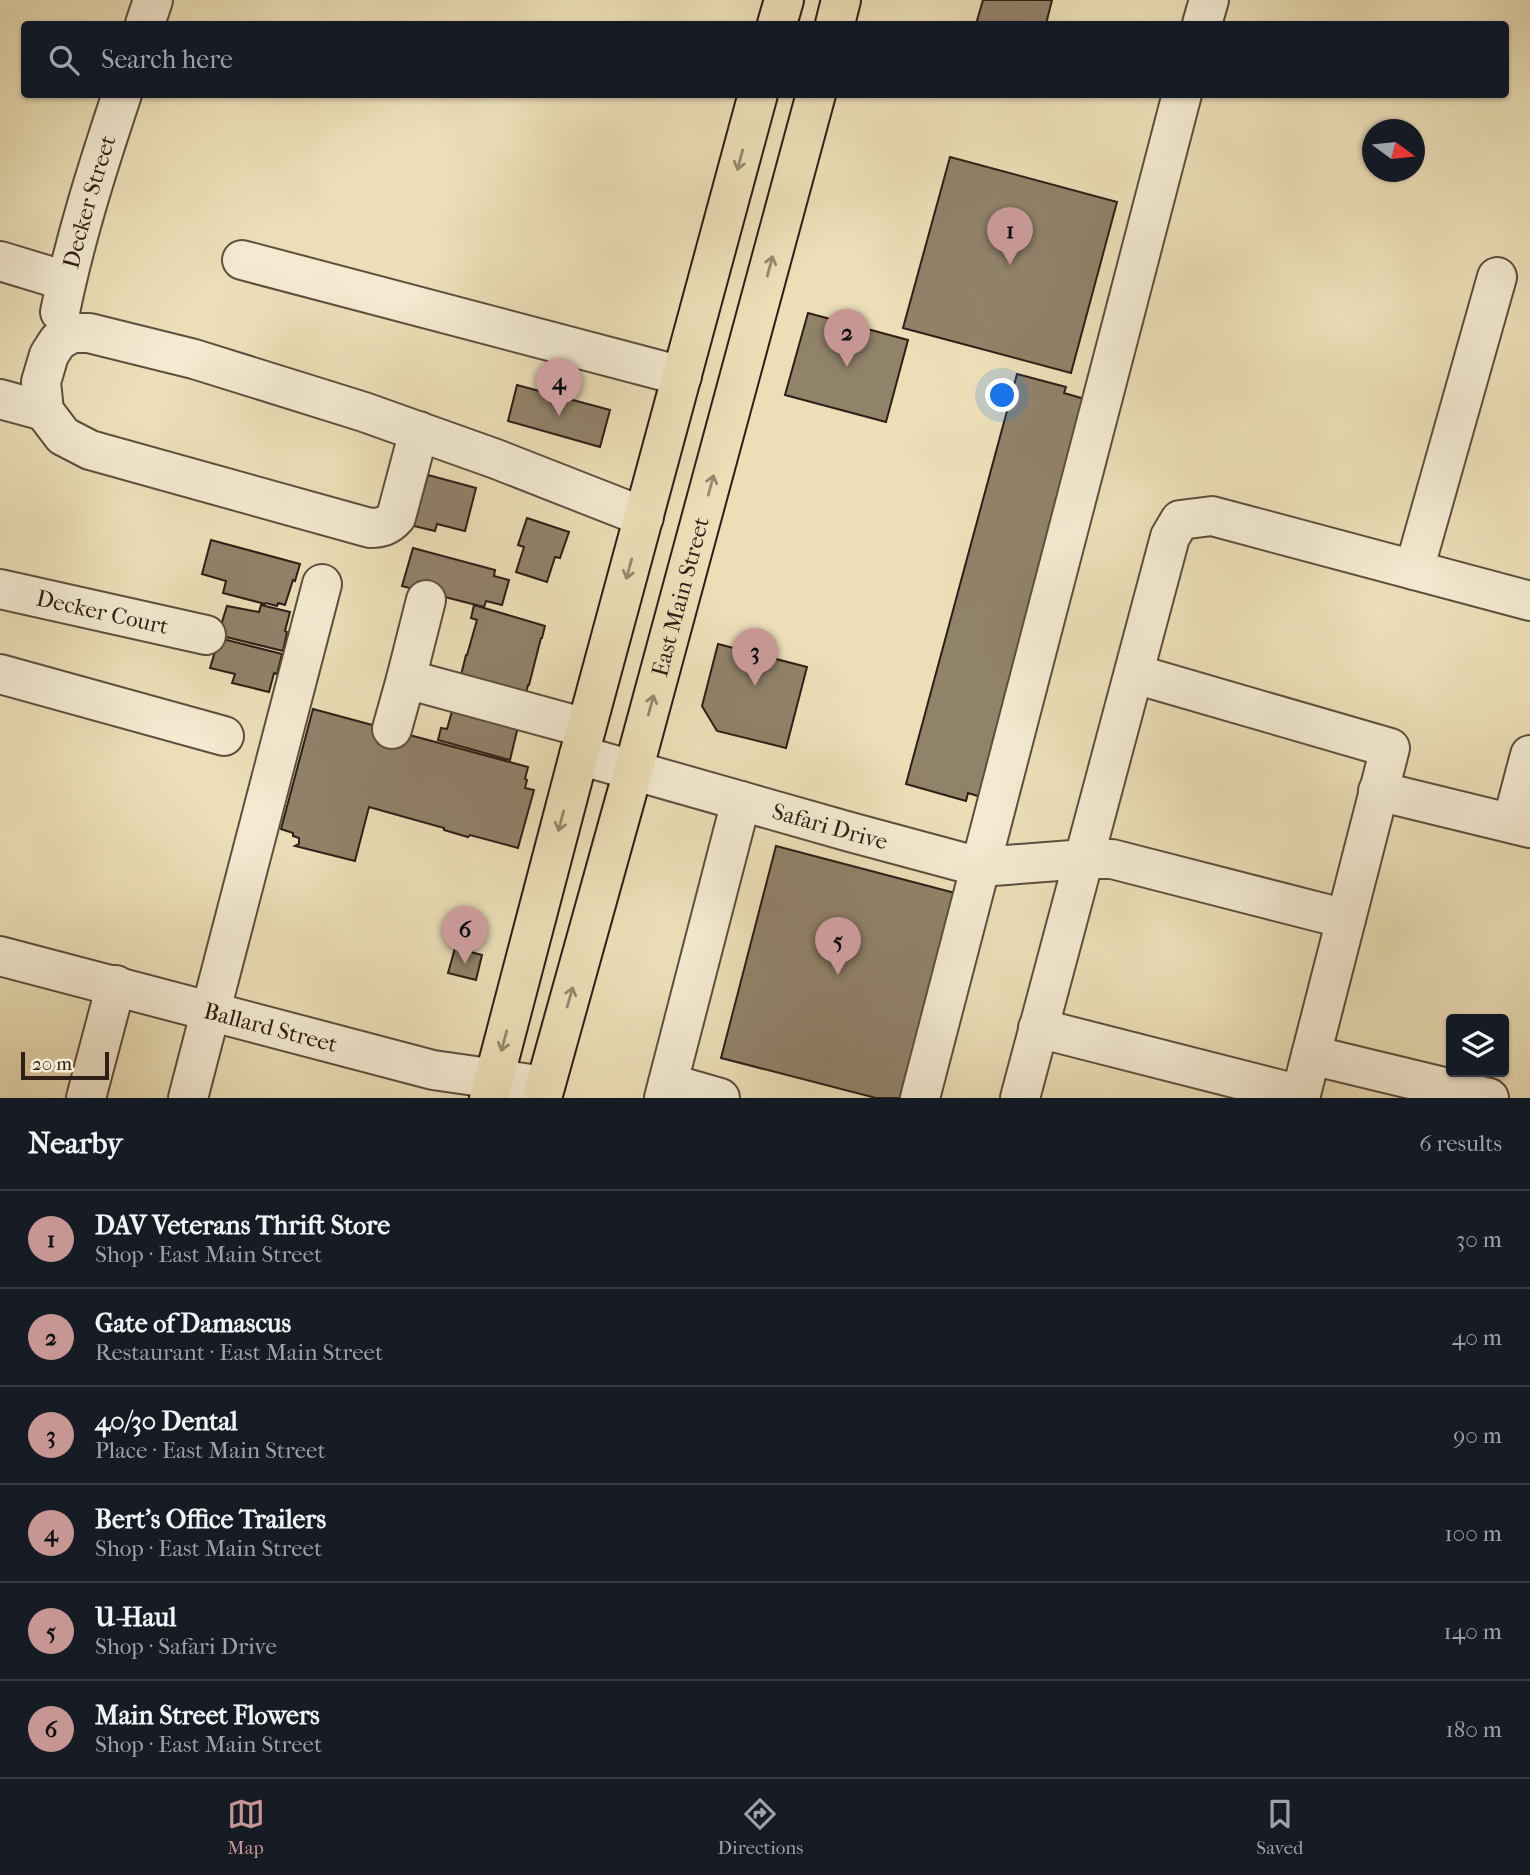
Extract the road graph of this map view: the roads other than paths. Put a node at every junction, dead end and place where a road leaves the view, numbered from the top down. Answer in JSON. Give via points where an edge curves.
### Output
{"nodes":[{"id":1,"x":153,"y":0,"type":"edge"},
{"id":2,"x":784,"y":0,"type":"edge"},
{"id":3,"x":841,"y":0,"type":"edge"},
{"id":4,"x":1209,"y":0,"type":"edge"},
{"id":5,"x":146,"y":21,"type":"edge"},
{"id":6,"x":778,"y":21,"type":"edge"},
{"id":7,"x":836,"y":21,"type":"edge"},
{"id":8,"x":1203,"y":21,"type":"edge"},
{"id":9,"x":121,"y":98,"type":"edge"},
{"id":10,"x":757,"y":98,"type":"edge"},
{"id":11,"x":815,"y":98,"type":"edge"},
{"id":12,"x":1181,"y":98,"type":"edge"},
{"id":13,"x":242,"y":260,"type":"dead end"},
{"id":14,"x":0,"y":261,"type":"edge"},
{"id":15,"x":1497,"y":277,"type":"dead end"},
{"id":16,"x":682,"y":376,"type":"junction"},
{"id":17,"x":0,"y":399,"type":"edge"},
{"id":18,"x":44,"y":411,"type":"junction"},
{"id":19,"x":419,"y":431,"type":"junction"},
{"id":20,"x":644,"y":517,"type":"junction"},
{"id":21,"x":1414,"y":570,"type":"junction"},
{"id":22,"x":322,"y":584,"type":"dead end"},
{"id":23,"x":0,"y":589,"type":"edge"},
{"id":24,"x":426,"y":600,"type":"dead end"},
{"id":25,"x":1530,"y":601,"type":"edge"},
{"id":26,"x":206,"y":635,"type":"dead end"},
{"id":27,"x":0,"y":674,"type":"edge"},
{"id":28,"x":1135,"y":674,"type":"junction"},
{"id":29,"x":406,"y":679,"type":"junction"},
{"id":30,"x":392,"y":729,"type":"dead end"},
{"id":31,"x":224,"y":736,"type":"dead end"},
{"id":32,"x":582,"y":742,"type":"junction"},
{"id":33,"x":1530,"y":755,"type":"edge"},
{"id":34,"x":634,"y":771,"type":"junction"},
{"id":35,"x":1378,"y":791,"type":"junction"},
{"id":36,"x":741,"y":801,"type":"junction"},
{"id":37,"x":1521,"y":826,"type":"edge"},
{"id":38,"x":1085,"y":859,"type":"junction"},
{"id":39,"x":980,"y":867,"type":"junction"},
{"id":40,"x":1346,"y":919,"type":"junction"},
{"id":41,"x":0,"y":956,"type":"edge"},
{"id":42,"x":116,"y":985,"type":"junction"},
{"id":43,"x":211,"y":1011,"type":"junction"},
{"id":44,"x":1038,"y":1028,"type":"junction"},
{"id":45,"x":1311,"y":1055,"type":"junction"},
{"id":46,"x":492,"y":1089,"type":"edge"},
{"id":47,"x":666,"y":1091,"type":"edge"},
{"id":48,"x":544,"y":1092,"type":"edge"},
{"id":49,"x":1301,"y":1096,"type":"edge"},
{"id":50,"x":86,"y":1098,"type":"edge"},
{"id":51,"x":188,"y":1098,"type":"edge"},
{"id":52,"x":720,"y":1098,"type":"edge"},
{"id":53,"x":920,"y":1098,"type":"edge"},
{"id":54,"x":1020,"y":1098,"type":"edge"},
{"id":55,"x":1489,"y":1098,"type":"edge"}],
"edges":[{"from":1,"to":5,"type":"street"},
{"from":2,"to":6,"type":"main road"},
{"from":3,"to":7,"type":"main road"},
{"from":4,"to":8,"type":"street"},
{"from":9,"to":14,"type":"street","name":"Decker Street","via":[[63,296]]},
{"from":10,"to":16,"type":"main road","one_way":true},
{"from":34,"to":11,"type":"main road","name":"East Main Street","one_way":true},
{"from":12,"to":39,"type":"street"},
{"from":13,"to":16,"type":"street"},
{"from":15,"to":21,"type":"street"},
{"from":16,"to":20,"type":"main road"},
{"from":17,"to":18,"type":"street"},
{"from":18,"to":19,"type":"street","via":[[41,382],[49,355],[58,341],[72,333],[89,333],[194,359]]},
{"from":18,"to":19,"type":"street","via":[[63,436],[89,450],[370,528],[390,524],[396,517]]},
{"from":19,"to":20,"type":"street"},
{"from":20,"to":32,"type":"main road","one_way":true},
{"from":21,"to":25,"type":"street"},
{"from":21,"to":28,"type":"street","via":[[1212,516],[1180,520],[1170,537]]},
{"from":22,"to":43,"type":"street"},
{"from":23,"to":26,"type":"street","name":"Decker Court"},
{"from":24,"to":29,"type":"street"},
{"from":27,"to":31,"type":"street"},
{"from":28,"to":35,"type":"street","via":[[1390,748]]},
{"from":28,"to":38,"type":"street"},
{"from":29,"to":30,"type":"street"},
{"from":29,"to":32,"type":"street","name":"Safari Drive"},
{"from":32,"to":34,"type":"street","name":"Safari Drive"},
{"from":32,"to":46,"type":"main road","one_way":true},
{"from":33,"to":37,"type":"street"},
{"from":34,"to":36,"type":"street","name":"Safari Drive"},
{"from":48,"to":34,"type":"main road","name":"East Main Street","one_way":true},
{"from":35,"to":37,"type":"street"},
{"from":35,"to":40,"type":"street"},
{"from":36,"to":39,"type":"street","name":"Safari Drive"},
{"from":36,"to":47,"type":"street"},
{"from":38,"to":39,"type":"street","name":"Safari Drive"},
{"from":38,"to":40,"type":"street","name":"Safari Drive","via":[[1112,859]]},
{"from":38,"to":44,"type":"street"},
{"from":39,"to":53,"type":"street"},
{"from":40,"to":45,"type":"street"},
{"from":41,"to":42,"type":"street","name":"Ballard Street"},
{"from":42,"to":43,"type":"street","name":"Ballard Street"},
{"from":42,"to":50,"type":"street"},
{"from":43,"to":46,"type":"street","name":"Ballard Street"},
{"from":43,"to":51,"type":"street"},
{"from":44,"to":49,"type":"street"},
{"from":44,"to":54,"type":"street"},
{"from":45,"to":49,"type":"street"},
{"from":45,"to":55,"type":"street"},
{"from":46,"to":48,"type":"street","name":"Ballard Street"},
{"from":47,"to":52,"type":"street"}]}
